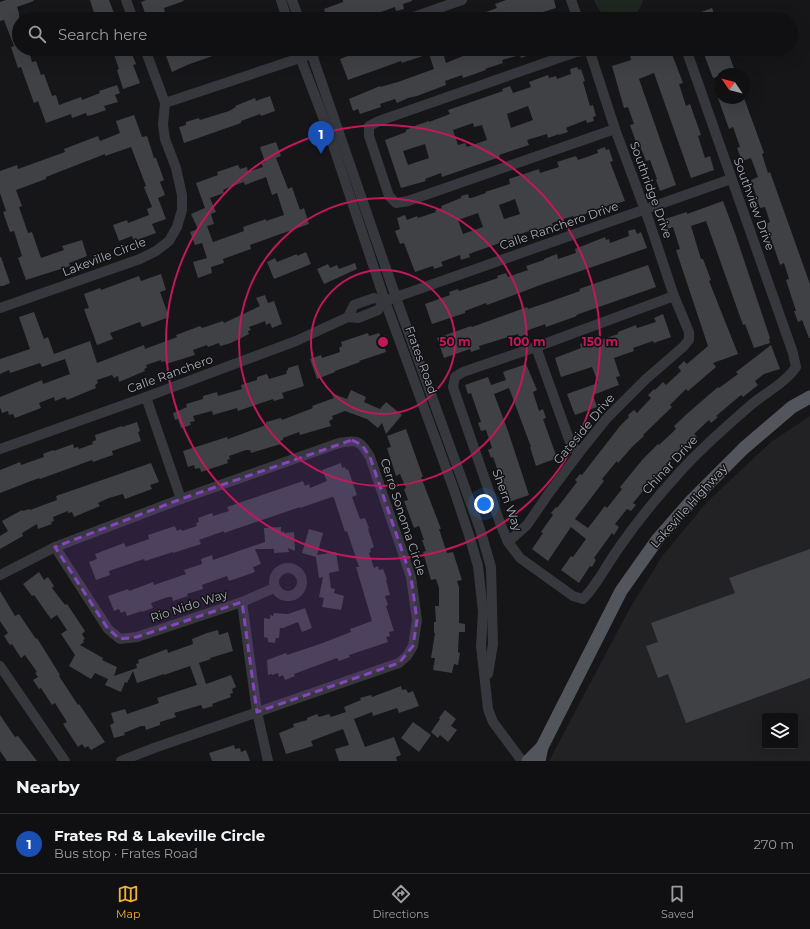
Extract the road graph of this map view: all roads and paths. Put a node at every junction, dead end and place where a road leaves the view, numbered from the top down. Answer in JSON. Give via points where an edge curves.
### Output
{"nodes":[{"id":1,"x":126,"y":0,"type":"edge"},
{"id":2,"x":281,"y":0,"type":"edge"},
{"id":3,"x":292,"y":0,"type":"edge"},
{"id":4,"x":462,"y":0,"type":"edge"},
{"id":5,"x":572,"y":0,"type":"edge"},
{"id":6,"x":131,"y":12,"type":"edge"},
{"id":7,"x":285,"y":12,"type":"edge"},
{"id":8,"x":296,"y":12,"type":"edge"},
{"id":9,"x":428,"y":12,"type":"edge"},
{"id":10,"x":576,"y":12,"type":"edge"},
{"id":11,"x":148,"y":56,"type":"edge"},
{"id":12,"x":293,"y":56,"type":"edge"},
{"id":13,"x":299,"y":56,"type":"edge"},
{"id":14,"x":312,"y":56,"type":"edge"},
{"id":15,"x":565,"y":56,"type":"edge"},
{"id":16,"x":594,"y":56,"type":"edge"},
{"id":17,"x":688,"y":56,"type":"edge"},
{"id":18,"x":165,"y":103,"type":"junction"},
{"id":19,"x":615,"y":129,"type":"junction"},
{"id":20,"x":731,"y":180,"type":"junction"},
{"id":21,"x":645,"y":209,"type":"junction"},
{"id":22,"x":674,"y":296,"type":"junction"},
{"id":23,"x":396,"y":297,"type":"junction"},
{"id":24,"x":385,"y":300,"type":"junction"},
{"id":25,"x":0,"y":308,"type":"edge"},
{"id":26,"x":689,"y":340,"type":"joint"},
{"id":27,"x":536,"y":347,"type":"junction"},
{"id":28,"x":796,"y":367,"type":"joint"},
{"id":29,"x":146,"y":397,"type":"junction"},
{"id":30,"x":810,"y":397,"type":"edge"},
{"id":31,"x":0,"y":449,"type":"edge"},
{"id":32,"x":579,"y":453,"type":"junction"},
{"id":33,"x":181,"y":499,"type":"junction"},
{"id":34,"x":508,"y":542,"type":"junction"},
{"id":35,"x":54,"y":547,"type":"junction"},
{"id":36,"x":0,"y":575,"type":"edge"},
{"id":37,"x":274,"y":588,"type":"dead end"},
{"id":38,"x":583,"y":599,"type":"joint"},
{"id":39,"x":242,"y":602,"type":"junction"},
{"id":40,"x":0,"y":666,"type":"edge"},
{"id":41,"x":486,"y":686,"type":"junction"},
{"id":42,"x":257,"y":712,"type":"junction"},
{"id":43,"x":542,"y":747,"type":"junction"},
{"id":44,"x":65,"y":761,"type":"edge"},
{"id":45,"x":121,"y":761,"type":"edge"},
{"id":46,"x":268,"y":761,"type":"edge"},
{"id":47,"x":522,"y":761,"type":"edge"},
{"id":48,"x":528,"y":761,"type":"edge"},
{"id":49,"x":539,"y":761,"type":"edge"}],
"edges":[{"from":1,"to":6,"type":"street"},
{"from":2,"to":7,"type":"street"},
{"from":3,"to":8,"type":"street"},
{"from":4,"to":9,"type":"street"},
{"from":5,"to":10,"type":"street"},
{"from":11,"to":18,"type":"street","name":"Lakeville Circle"},
{"from":12,"to":18,"type":"street"},
{"from":13,"to":24,"type":"street","name":"Frates Road","via":[[328,130]]},
{"from":14,"to":23,"type":"street","name":"Frates Road"},
{"from":15,"to":19,"type":"street","via":[[369,126],[369,136],[389,196],[396,203],[408,201]]},
{"from":16,"to":19,"type":"street","name":"Southridge Drive"},
{"from":17,"to":20,"type":"street","name":"Southview Drive"},
{"from":18,"to":25,"type":"street","name":"Lakeville Circle","via":[[165,139],[176,168],[182,195],[182,210],[169,241],[140,259]]},
{"from":19,"to":21,"type":"street","name":"Southridge Drive"},
{"from":20,"to":21,"type":"street","name":"Calle Ranchero Drive"},
{"from":20,"to":28,"type":"street","name":"Southview Drive","via":[[794,353]]},
{"from":21,"to":22,"type":"street","name":"Southridge Drive"},
{"from":21,"to":23,"type":"street","name":"Calle Ranchero Drive"},
{"from":22,"to":26,"type":"street","name":"Southridge Drive","via":[[689,332]]},
{"from":22,"to":27,"type":"street"},
{"from":23,"to":24,"type":"street","name":"Calle Ranchero"},
{"from":23,"to":41,"type":"street","name":"Frates Road","via":[[480,529],[491,567],[493,644]]},
{"from":24,"to":29,"type":"street","name":"Calle Ranchero","via":[[374,298],[354,305],[348,317],[296,341]]},
{"from":24,"to":41,"type":"street","name":"Frates Road","via":[[454,490],[478,566],[483,612],[481,646]]},
{"from":26,"to":32,"type":"street","name":"Gateside Drive","via":[[608,418]]},
{"from":27,"to":32,"type":"street","via":[[571,445]]},
{"from":27,"to":34,"type":"street","name":"Shern Way","via":[[462,372],[455,377],[453,387]]},
{"from":28,"to":38,"type":"street","name":"Chinar Drive","via":[[792,374],[753,403],[679,472],[650,506],[618,549],[593,589]]},
{"from":29,"to":31,"type":"street","name":"Calle Ranchero"},
{"from":29,"to":33,"type":"street"},
{"from":30,"to":43,"type":"main road","name":"Lakeville Highway","via":[[792,408],[744,448],[691,501],[657,540],[621,592]]},
{"from":32,"to":34,"type":"street","name":"Gateside Drive","via":[[527,525]]},
{"from":33,"to":35,"type":"street","name":"Cerro Sonoma Circle"},
{"from":33,"to":42,"type":"street","name":"Cerro Sonoma Circle","via":[[352,440],[362,445],[370,457],[411,577],[416,620],[412,646],[407,656],[399,663]]},
{"from":34,"to":38,"type":"street","name":"Shern Way","via":[[520,558],[573,596]]},
{"from":35,"to":36,"type":"street","name":"Cerro Sonoma Circle"},
{"from":35,"to":39,"type":"street","name":"Rio Nido Way","via":[[108,629],[120,638],[137,637]]},
{"from":37,"to":39,"type":"street"},
{"from":39,"to":42,"type":"street","name":"Rio Nido Way"},
{"from":40,"to":44,"type":"street"},
{"from":41,"to":47,"type":"street","name":"Frates Road","via":[[488,709],[493,722]]},
{"from":42,"to":45,"type":"street","name":"Cerro Sonoma Circle"},
{"from":42,"to":46,"type":"street","name":"Rio Nido Way"},
{"from":43,"to":48,"type":"main road","name":"Lakeville Highway"},
{"from":43,"to":49,"type":"main road","name":"Lakeville Highway"}]}
